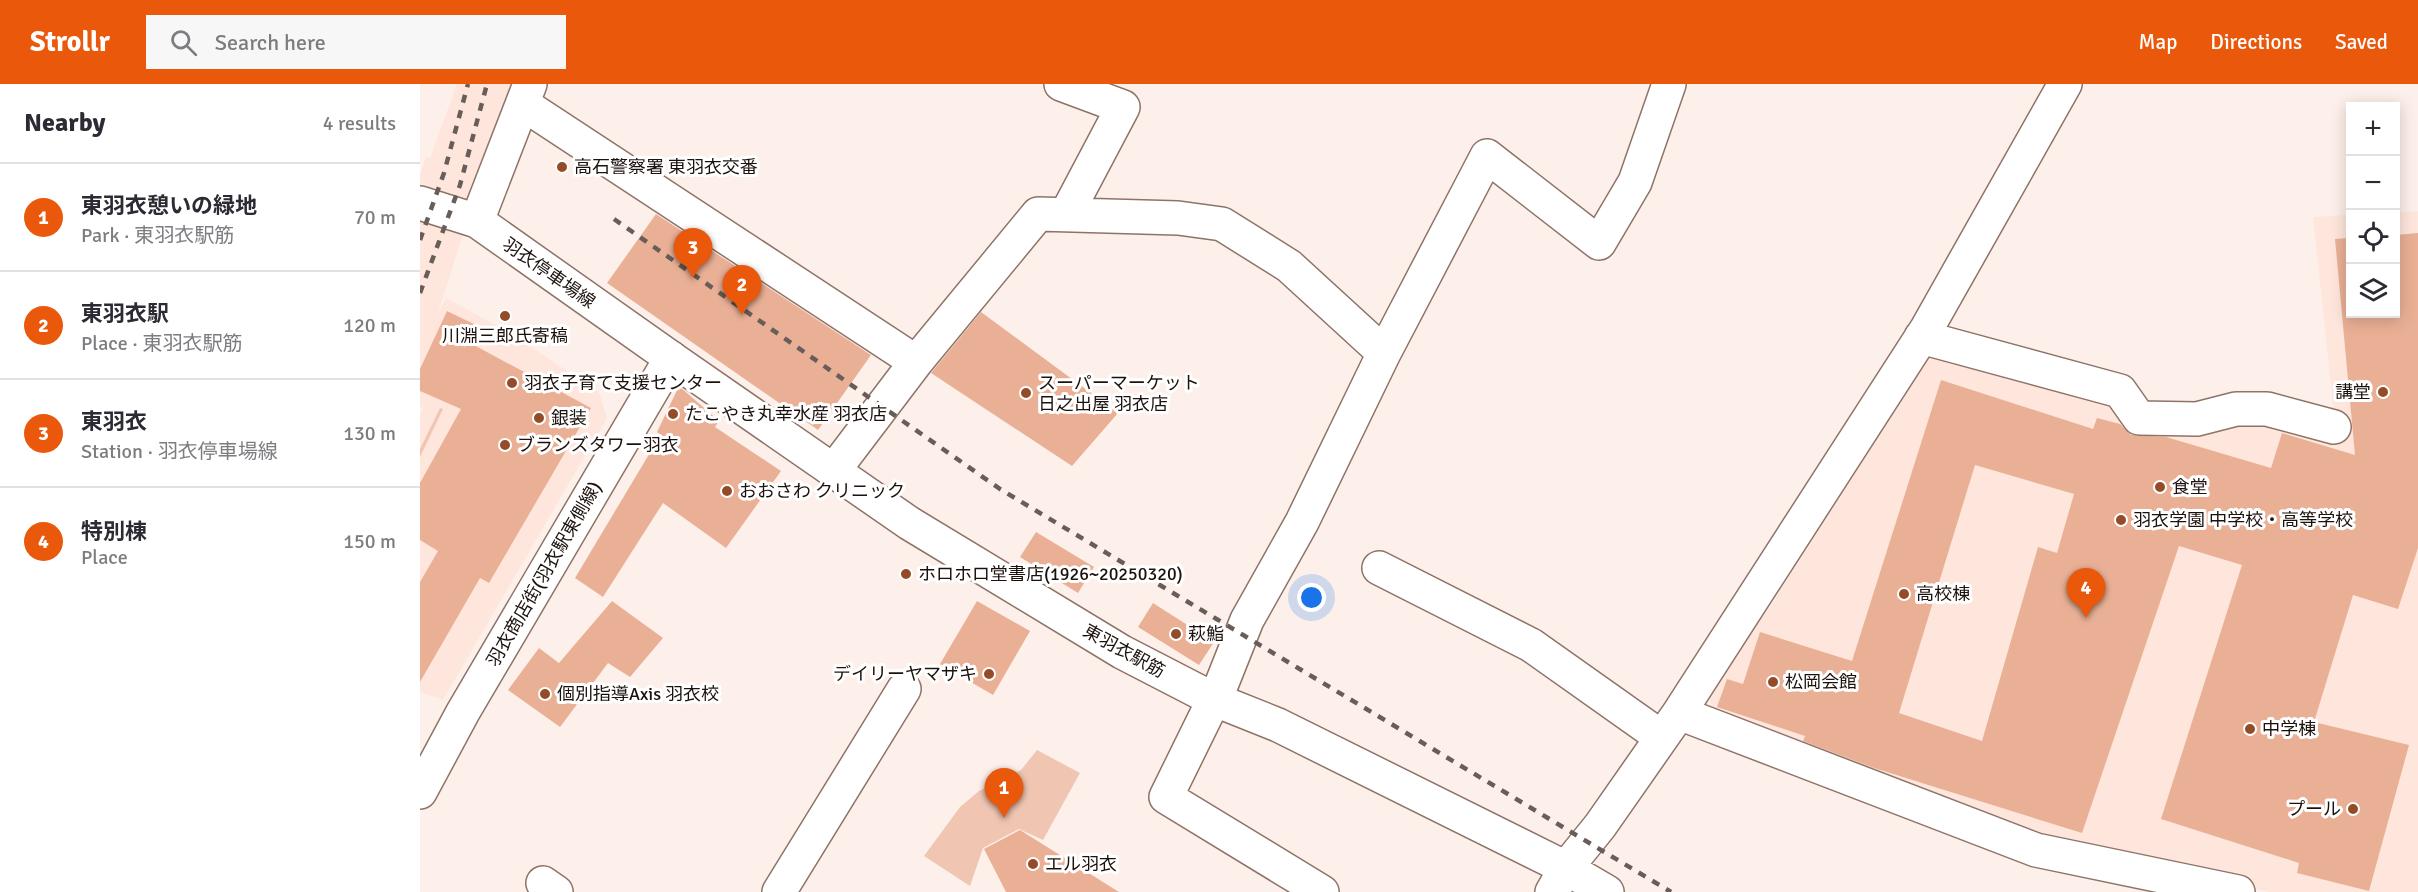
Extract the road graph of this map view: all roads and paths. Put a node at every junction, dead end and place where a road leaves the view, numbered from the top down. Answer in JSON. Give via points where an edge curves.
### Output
{"nodes":[{"id":1,"x":1669,"y":84,"type":"edge"},
{"id":2,"x":2065,"y":84,"type":"edge"},
{"id":3,"x":1079,"y":87,"type":"edge"},
{"id":4,"x":527,"y":94,"type":"edge"},
{"id":5,"x":420,"y":203,"type":"edge"},
{"id":6,"x":1067,"y":213,"type":"junction"},
{"id":7,"x":477,"y":221,"type":"junction"},
{"id":8,"x":1921,"y":337,"type":"junction"},
{"id":9,"x":1384,"y":353,"type":"junction"},
{"id":10,"x":671,"y":358,"type":"junction"},
{"id":11,"x":916,"y":362,"type":"junction"},
{"id":12,"x":2334,"y":427,"type":"dead end"},
{"id":13,"x":834,"y":470,"type":"junction"},
{"id":14,"x":1379,"y":568,"type":"dead end"},
{"id":15,"x":904,"y":689,"type":"dead end"},
{"id":16,"x":1213,"y":699,"type":"junction"},
{"id":17,"x":1670,"y":725,"type":"junction"},
{"id":18,"x":420,"y":792,"type":"edge"},
{"id":19,"x":1559,"y":880,"type":"edge"},
{"id":20,"x":779,"y":892,"type":"edge"},
{"id":21,"x":1322,"y":892,"type":"edge"},
{"id":22,"x":1607,"y":892,"type":"edge"},
{"id":23,"x":2238,"y":892,"type":"edge"}],
"edges":[{"from":1,"to":9,"type":"street","via":[[1635,182],[1599,243],[1487,156]]},
{"from":2,"to":8,"type":"street"},
{"from":3,"to":6,"type":"street","via":[[1123,107]]},
{"from":4,"to":7,"type":"street"},
{"from":4,"to":11,"type":"street"},
{"from":5,"to":7,"type":"street","name":"羽衣停車場線"},
{"from":6,"to":9,"type":"street","via":[[1222,224],[1289,266]]},
{"from":6,"to":11,"type":"street","via":[[1038,214]]},
{"from":7,"to":10,"type":"street","name":"羽衣停車場線"},
{"from":8,"to":12,"type":"street","via":[[2120,391],[2139,417],[2197,419],[2236,409],[2267,409]]},
{"from":8,"to":17,"type":"street"},
{"from":9,"to":16,"type":"street","via":[[1302,522],[1247,620]]},
{"from":10,"to":13,"type":"street","name":"東羽衣駅筋"},
{"from":10,"to":18,"type":"street","name":"羽衣商店街(羽衣駅東側線)"},
{"from":11,"to":13,"type":"street"},
{"from":13,"to":16,"type":"street","name":"東羽衣駅筋","via":[[919,530],[1122,652]]},
{"from":14,"to":17,"type":"street","via":[[1531,645]]},
{"from":15,"to":20,"type":"street"},
{"from":16,"to":19,"type":"street","name":"東羽衣駅筋","via":[[1278,725]]},
{"from":16,"to":21,"type":"street","via":[[1166,797]]},
{"from":17,"to":19,"type":"street"},
{"from":17,"to":23,"type":"street","via":[[2036,849]]},
{"from":19,"to":22,"type":"street","name":"東羽衣駅筋"}]}
